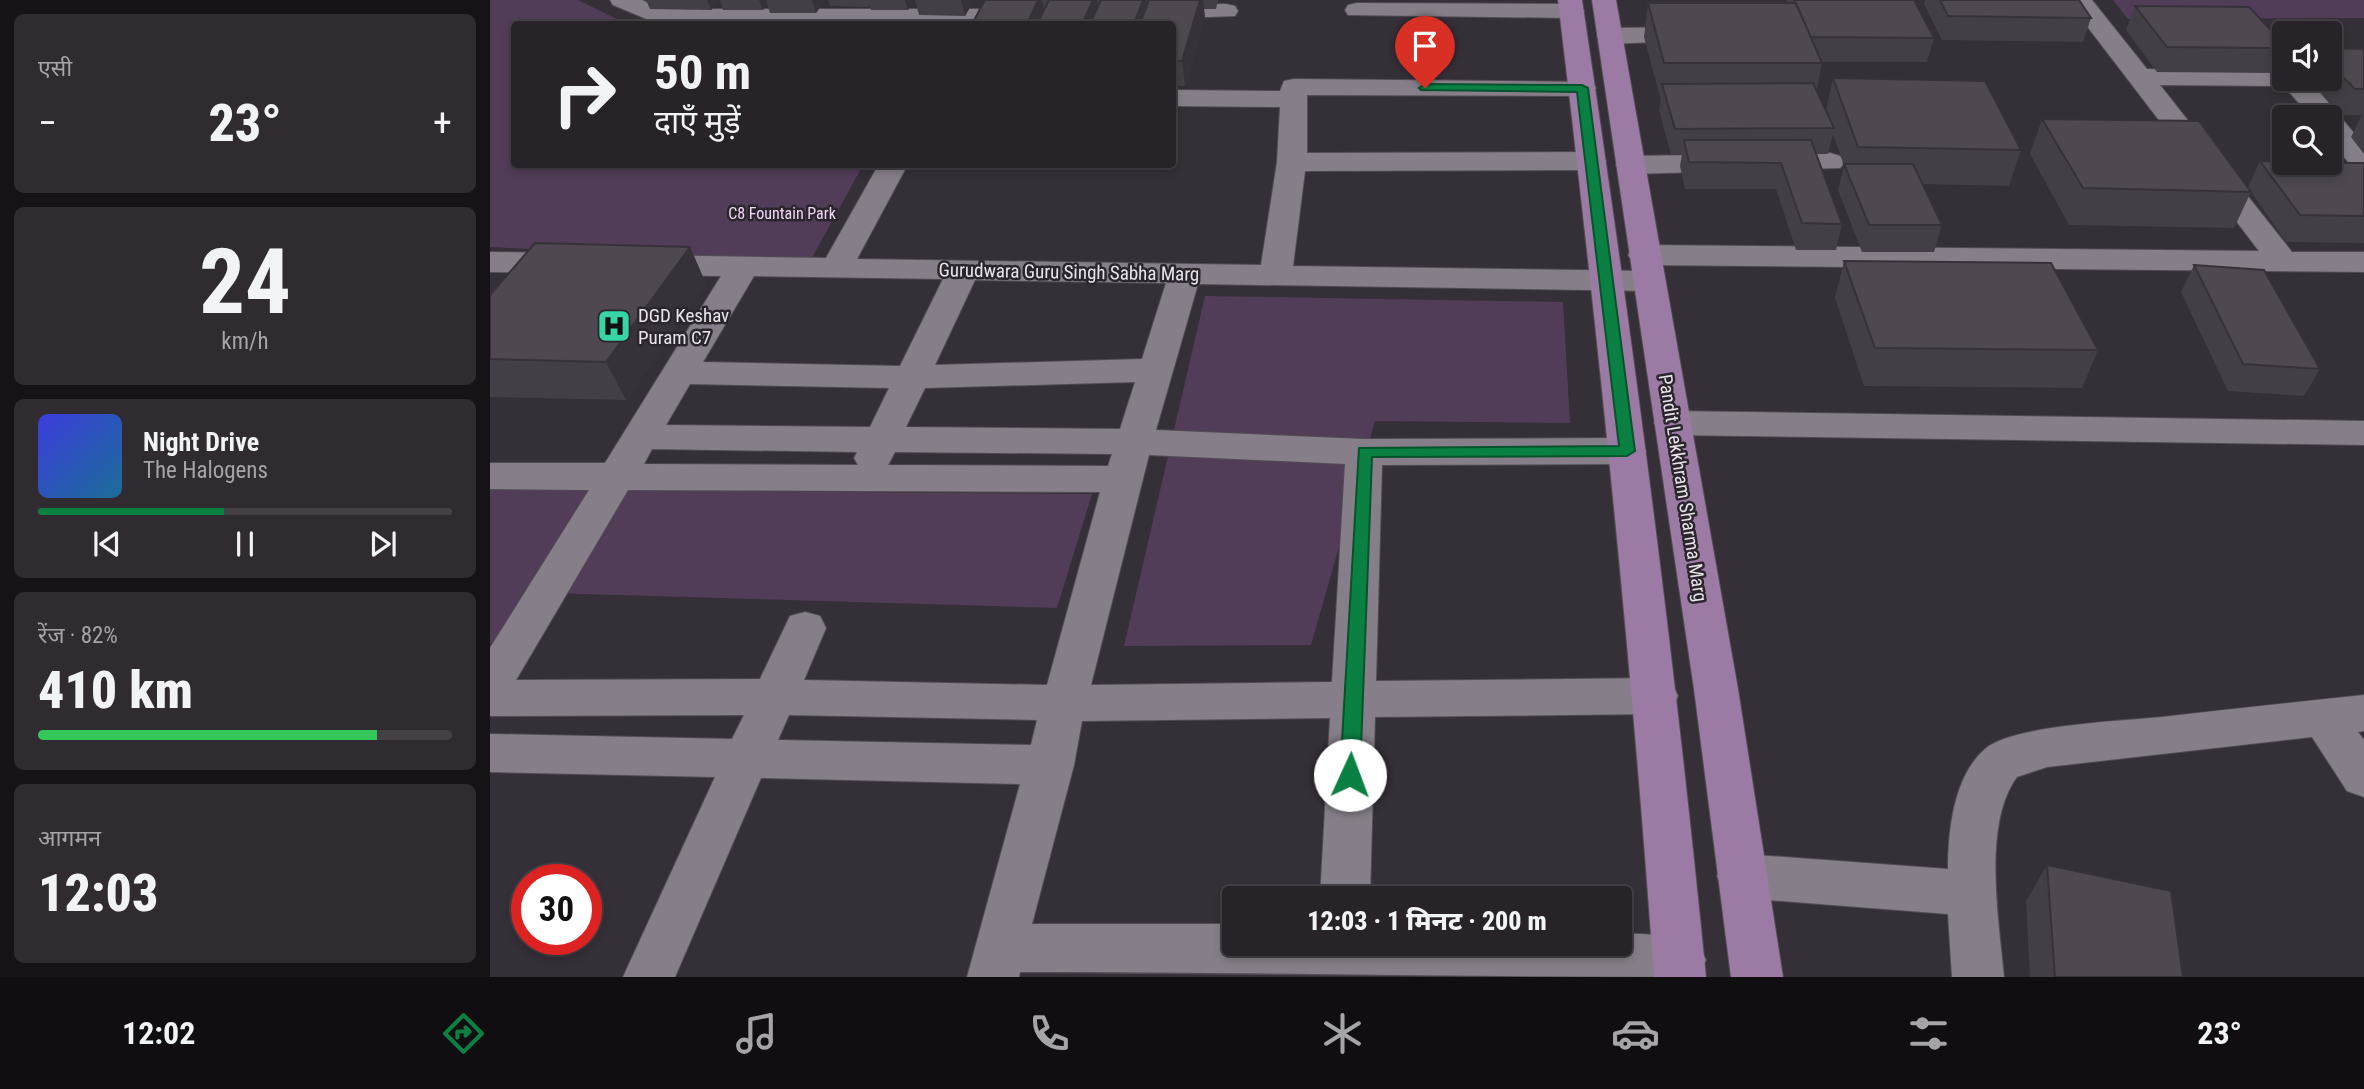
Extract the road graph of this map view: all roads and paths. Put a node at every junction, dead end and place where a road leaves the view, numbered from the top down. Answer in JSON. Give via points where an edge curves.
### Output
{"nodes":[{"id":1,"x":622,"y":0,"type":"edge"},
{"id":2,"x":2079,"y":0,"type":"edge"},
{"id":3,"x":1357,"y":10,"type":"dead end"},
{"id":4,"x":1226,"y":11,"type":"dead end"},
{"id":5,"x":1130,"y":12,"type":"edge"},
{"id":6,"x":1589,"y":12,"type":"edge"},
{"id":7,"x":986,"y":13,"type":"edge"},
{"id":8,"x":1718,"y":35,"type":"edge"},
{"id":9,"x":2139,"y":77,"type":"junction"},
{"id":10,"x":2272,"y":78,"type":"edge"},
{"id":11,"x":1582,"y":88,"type":"junction"},
{"id":12,"x":2303,"y":91,"type":"edge"},
{"id":13,"x":1176,"y":98,"type":"edge"},
{"id":14,"x":1292,"y":99,"type":"junction"},
{"id":15,"x":2315,"y":105,"type":"edge"},
{"id":16,"x":2342,"y":125,"type":"edge"},
{"id":17,"x":2364,"y":129,"type":"edge"},
{"id":18,"x":2342,"y":146,"type":"edge"},
{"id":19,"x":2158,"y":153,"type":"edge"},
{"id":20,"x":2199,"y":153,"type":"junction"},
{"id":21,"x":1591,"y":161,"type":"junction"},
{"id":22,"x":1292,"y":162,"type":"junction"},
{"id":23,"x":1830,"y":162,"type":"dead end"},
{"id":24,"x":1630,"y":165,"type":"junction"},
{"id":25,"x":892,"y":168,"type":"edge"},
{"id":26,"x":2358,"y":177,"type":"edge"},
{"id":27,"x":2283,"y":261,"type":"junction"},
{"id":28,"x":2364,"y":261,"type":"edge"},
{"id":29,"x":490,"y":262,"type":"edge"},
{"id":30,"x":743,"y":267,"type":"junction"},
{"id":31,"x":836,"y":268,"type":"junction"},
{"id":32,"x":1646,"y":268,"type":"junction"},
{"id":33,"x":963,"y":271,"type":"junction"},
{"id":34,"x":1185,"y":274,"type":"junction"},
{"id":35,"x":1275,"y":276,"type":"junction"},
{"id":36,"x":1608,"y":281,"type":"junction"},
{"id":37,"x":1158,"y":370,"type":"junction"},
{"id":38,"x":680,"y":373,"type":"junction"},
{"id":39,"x":910,"y":377,"type":"junction"},
{"id":40,"x":1672,"y":423,"type":"junction"},
{"id":41,"x":2364,"y":433,"type":"edge"},
{"id":42,"x":640,"y":437,"type":"junction"},
{"id":43,"x":881,"y":438,"type":"junction"},
{"id":44,"x":1627,"y":451,"type":"junction"},
{"id":45,"x":1364,"y":452,"type":"junction"},
{"id":46,"x":1129,"y":461,"type":"junction"},
{"id":47,"x":490,"y":476,"type":"edge"},
{"id":48,"x":617,"y":478,"type":"junction"},
{"id":49,"x":866,"y":479,"type":"junction"},
{"id":50,"x":805,"y":628,"type":"dead end"},
{"id":51,"x":490,"y":686,"type":"edge"},
{"id":52,"x":1656,"y":696,"type":"junction"},
{"id":53,"x":771,"y":697,"type":"junction"},
{"id":54,"x":490,"y":698,"type":"edge"},
{"id":55,"x":1353,"y":701,"type":"junction"},
{"id":56,"x":1066,"y":703,"type":"junction"},
{"id":57,"x":2344,"y":716,"type":"edge"},
{"id":58,"x":490,"y":753,"type":"edge"},
{"id":59,"x":748,"y":756,"type":"junction"},
{"id":60,"x":1051,"y":765,"type":"junction"},
{"id":61,"x":2364,"y":778,"type":"edge"},
{"id":62,"x":1742,"y":876,"type":"junction"},
{"id":63,"x":1345,"y":886,"type":"edge"},
{"id":64,"x":1973,"y":893,"type":"junction"},
{"id":65,"x":1343,"y":956,"type":"edge"},
{"id":66,"x":997,"y":962,"type":"edge"},
{"id":67,"x":1680,"y":968,"type":"edge"},
{"id":68,"x":649,"y":977,"type":"edge"},
{"id":69,"x":1757,"y":977,"type":"edge"},
{"id":70,"x":1978,"y":977,"type":"edge"}],
"edges":[{"from":1,"to":7,"type":"street","via":[[656,16]]},
{"from":2,"to":9,"type":"street"},
{"from":3,"to":6,"type":"street"},
{"from":4,"to":5,"type":"street"},
{"from":6,"to":8,"type":"street"},
{"from":6,"to":11,"type":"main road"},
{"from":6,"to":24,"type":"main road","name":"Pandit Lekkhram Sharma Marg"},
{"from":9,"to":10,"type":"street"},
{"from":9,"to":20,"type":"street"},
{"from":11,"to":14,"type":"street","via":[[1294,87]]},
{"from":11,"to":21,"type":"main road"},
{"from":12,"to":15,"type":"street"},
{"from":13,"to":14,"type":"street"},
{"from":14,"to":22,"type":"street"},
{"from":16,"to":17,"type":"street"},
{"from":18,"to":26,"type":"street"},
{"from":19,"to":20,"type":"street"},
{"from":20,"to":27,"type":"street"},
{"from":21,"to":22,"type":"street"},
{"from":21,"to":36,"type":"main road"},
{"from":22,"to":35,"type":"street"},
{"from":23,"to":24,"type":"street"},
{"from":24,"to":32,"type":"main road","name":"Pandit Lekkhram Sharma Marg"},
{"from":25,"to":31,"type":"street"},
{"from":27,"to":28,"type":"street","name":"Gurudwara Guru Singh Sabha Marg"},
{"from":27,"to":32,"type":"street","name":"Gurudwara Guru Singh Sabha Marg"},
{"from":29,"to":30,"type":"street","name":"Gurudwara Guru Singh Sabha Marg"},
{"from":30,"to":31,"type":"street","name":"Gurudwara Guru Singh Sabha Marg"},
{"from":30,"to":38,"type":"street"},
{"from":31,"to":33,"type":"street","name":"Gurudwara Guru Singh Sabha Marg"},
{"from":32,"to":36,"type":"street","name":"Gurudwara Guru Singh Sabha Marg"},
{"from":32,"to":40,"type":"main road","name":"Pandit Lekkhram Sharma Marg"},
{"from":33,"to":34,"type":"street","name":"Gurudwara Guru Singh Sabha Marg"},
{"from":33,"to":39,"type":"street"},
{"from":34,"to":35,"type":"street","name":"Gurudwara Guru Singh Sabha Marg"},
{"from":34,"to":37,"type":"street"},
{"from":35,"to":36,"type":"street","name":"Gurudwara Guru Singh Sabha Marg"},
{"from":36,"to":44,"type":"main road"},
{"from":37,"to":39,"type":"street"},
{"from":37,"to":46,"type":"street"},
{"from":38,"to":39,"type":"street"},
{"from":38,"to":42,"type":"street"},
{"from":39,"to":43,"type":"street"},
{"from":40,"to":41,"type":"street"},
{"from":40,"to":62,"type":"main road","name":"Pandit Lekkhram Sharma Marg"},
{"from":42,"to":43,"type":"street"},
{"from":42,"to":48,"type":"street"},
{"from":43,"to":46,"type":"street"},
{"from":43,"to":49,"type":"street"},
{"from":44,"to":45,"type":"street"},
{"from":44,"to":52,"type":"main road"},
{"from":45,"to":46,"type":"street"},
{"from":45,"to":55,"type":"street"},
{"from":46,"to":49,"type":"street"},
{"from":46,"to":56,"type":"street"},
{"from":47,"to":48,"type":"street"},
{"from":48,"to":49,"type":"street"},
{"from":48,"to":51,"type":"street"},
{"from":50,"to":53,"type":"street"},
{"from":52,"to":55,"type":"street"},
{"from":52,"to":67,"type":"main road"},
{"from":53,"to":54,"type":"street"},
{"from":53,"to":56,"type":"street"},
{"from":53,"to":59,"type":"street"},
{"from":55,"to":56,"type":"street"},
{"from":55,"to":63,"type":"street"},
{"from":56,"to":60,"type":"street"},
{"from":57,"to":61,"type":"street"},
{"from":57,"to":64,"type":"street","via":[[2047,748],[2004,761],[1985,779],[1977,810]]},
{"from":58,"to":59,"type":"street"},
{"from":59,"to":60,"type":"street"},
{"from":59,"to":68,"type":"street"},
{"from":60,"to":66,"type":"street"},
{"from":62,"to":64,"type":"street"},
{"from":62,"to":69,"type":"main road","name":"Pandit Lekkhram Sharma Marg"},
{"from":64,"to":70,"type":"street"},
{"from":65,"to":66,"type":"street"},
{"from":65,"to":67,"type":"street"}]}
